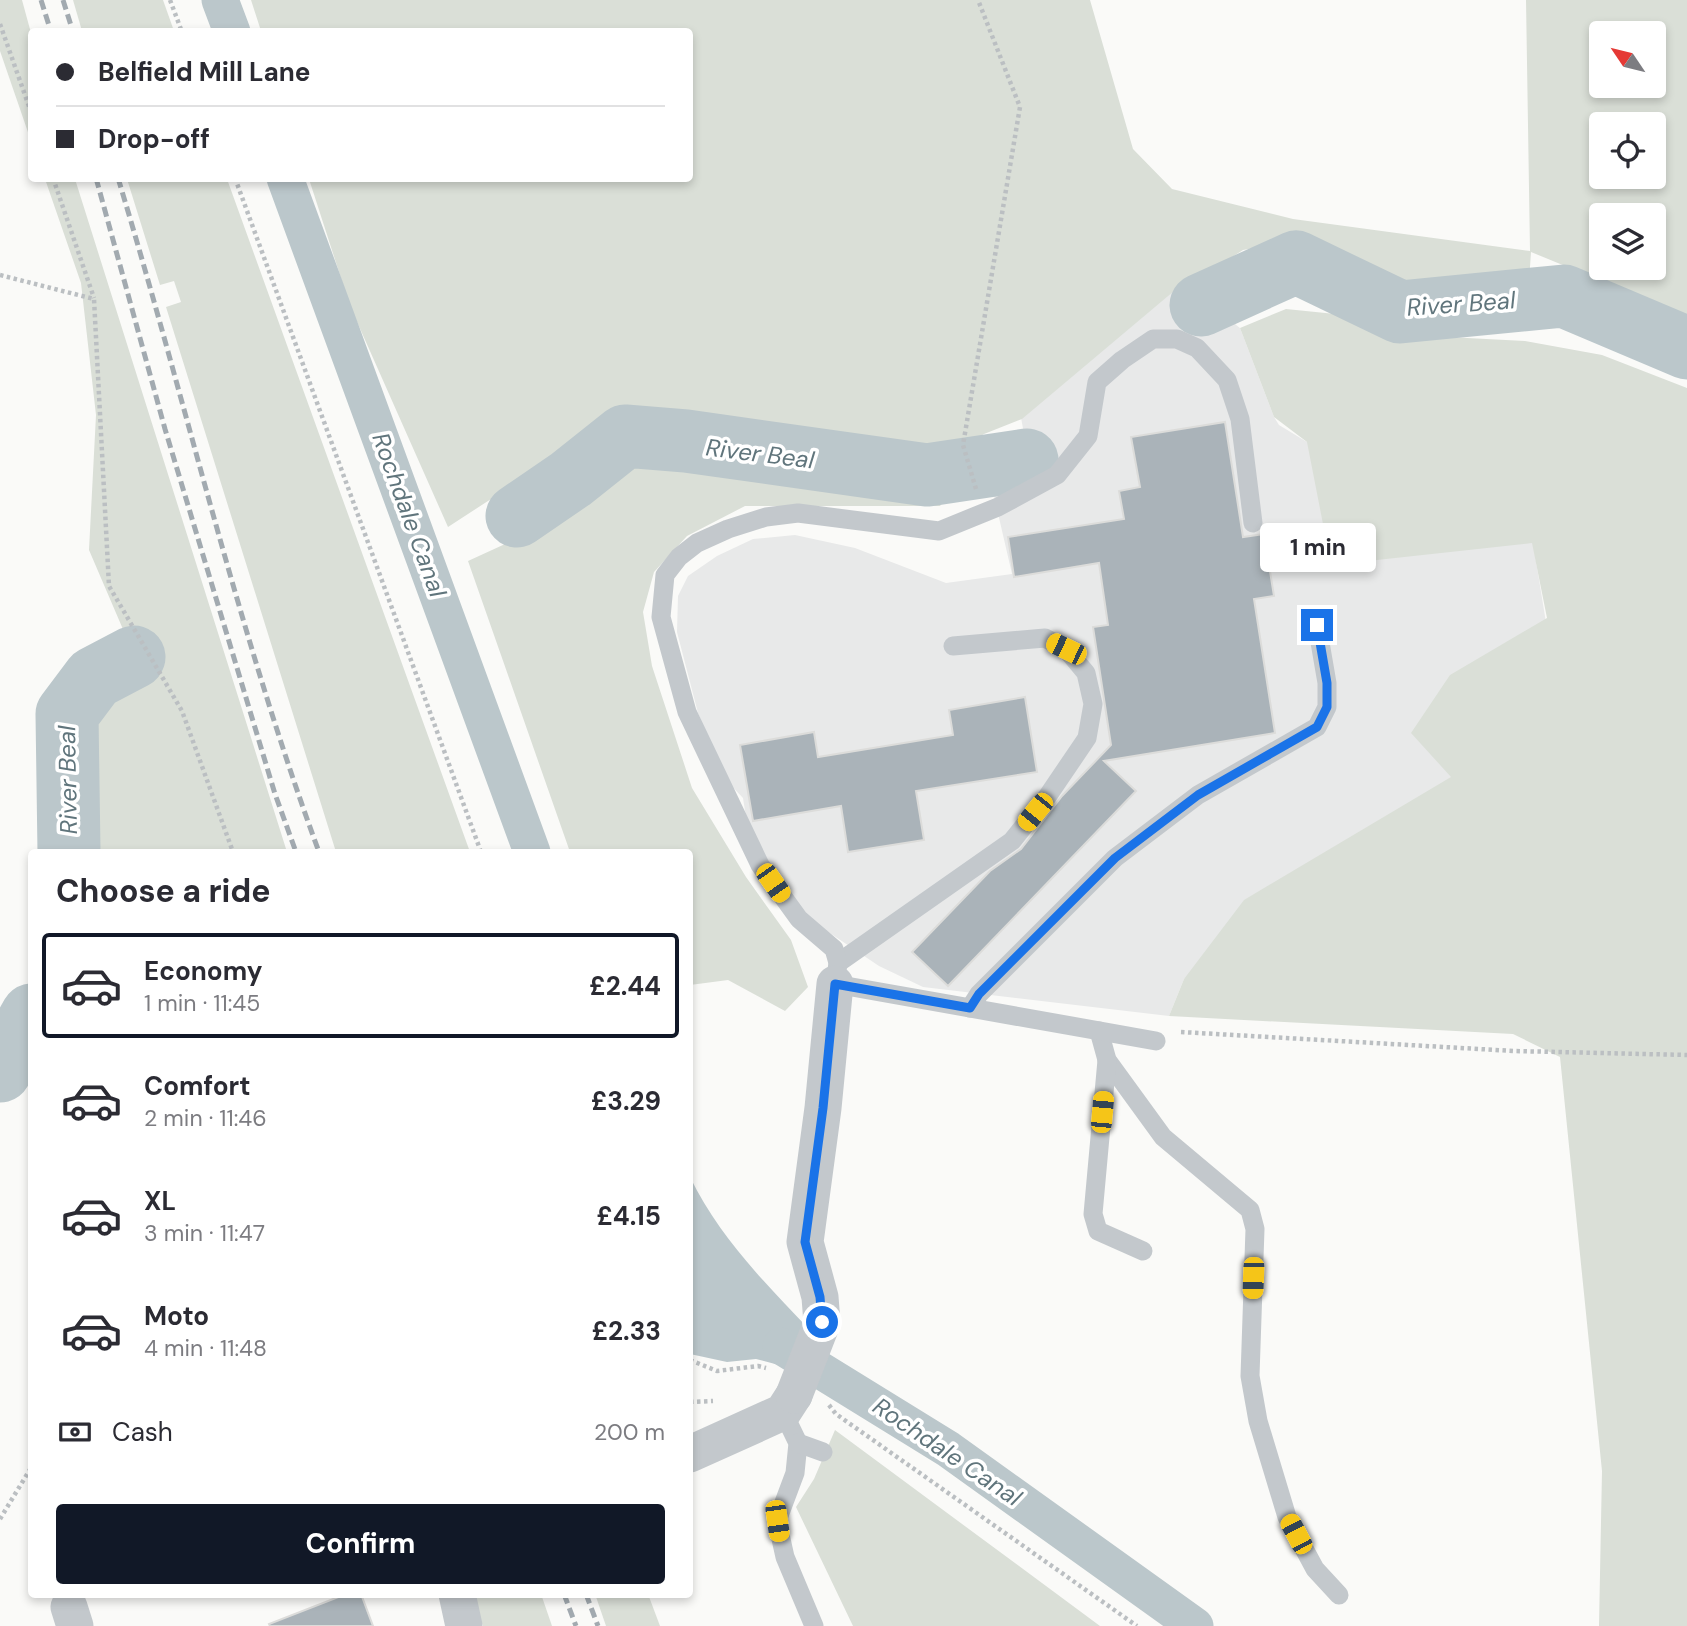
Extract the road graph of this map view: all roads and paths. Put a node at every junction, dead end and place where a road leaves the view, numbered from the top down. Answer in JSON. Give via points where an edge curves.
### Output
{"nodes":[{"id":1,"x":170,"y":0,"type":"edge"},
{"id":2,"x":978,"y":0,"type":"edge"},
{"id":3,"x":0,"y":24,"type":"edge"},
{"id":4,"x":180,"y":28,"type":"edge"},
{"id":5,"x":28,"y":104,"type":"edge"},
{"id":6,"x":54,"y":182,"type":"edge"},
{"id":7,"x":236,"y":182,"type":"edge"},
{"id":8,"x":0,"y":275,"type":"edge"},
{"id":9,"x":94,"y":299,"type":"junction"},
{"id":10,"x":978,"y":495,"type":"dead end"},
{"id":11,"x":1253,"y":523,"type":"dead end"},
{"id":12,"x":1317,"y":625,"type":"dead end"},
{"id":13,"x":953,"y":646,"type":"dead end"},
{"id":14,"x":232,"y":849,"type":"edge"},
{"id":15,"x":480,"y":849,"type":"edge"},
{"id":16,"x":837,"y":974,"type":"junction"},
{"id":17,"x":970,"y":1008,"type":"junction"},
{"id":18,"x":1099,"y":1031,"type":"junction"},
{"id":19,"x":1156,"y":1041,"type":"joint"},
{"id":20,"x":1687,"y":1055,"type":"edge"},
{"id":21,"x":1107,"y":1060,"type":"junction"},
{"id":22,"x":1143,"y":1251,"type":"dead end"},
{"id":23,"x":693,"y":1361,"type":"edge"},
{"id":24,"x":794,"y":1403,"type":"junction"},
{"id":25,"x":823,"y":1452,"type":"dead end"},
{"id":26,"x":693,"y":1453,"type":"edge"},
{"id":27,"x":28,"y":1473,"type":"edge"},
{"id":28,"x":0,"y":1519,"type":"edge"},
{"id":29,"x":1339,"y":1595,"type":"dead end"},
{"id":30,"x":458,"y":1598,"type":"edge"},
{"id":31,"x":464,"y":1626,"type":"edge"},
{"id":32,"x":814,"y":1626,"type":"edge"},
{"id":33,"x":1138,"y":1626,"type":"edge"}],
"edges":[{"from":1,"to":4,"type":"path"},
{"from":2,"to":10,"type":"path","via":[[1020,107],[963,445]]},
{"from":3,"to":5,"type":"path"},
{"from":6,"to":9,"type":"path"},
{"from":7,"to":15,"type":"path"},
{"from":8,"to":9,"type":"path"},
{"from":9,"to":14,"type":"path","via":[[109,586],[181,711]]},
{"from":11,"to":16,"type":"lane","via":[[1240,419],[1227,380],[1197,348],[1177,339],[1153,339],[1097,382],[1088,436],[1057,475],[998,507],[939,531],[798,513],[766,517],[727,529],[679,557],[665,575],[661,617],[687,712],[760,865],[799,919],[834,949]]},
{"from":12,"to":17,"type":"lane","via":[[1327,707],[1317,727],[1198,795],[1115,858]]},
{"from":13,"to":16,"type":"lane","via":[[1045,638],[1066,649],[1086,673],[1093,705],[1087,738],[1012,841]]},
{"from":16,"to":17,"type":"lane"},
{"from":16,"to":24,"type":"street","bridge":true,"via":[[805,1242],[822,1322]]},
{"from":17,"to":18,"type":"lane"},
{"from":18,"to":19,"type":"lane"},
{"from":18,"to":21,"type":"lane"},
{"from":19,"to":20,"type":"path","via":[[1180,1032],[1514,1051]]},
{"from":21,"to":22,"type":"lane","via":[[1093,1214],[1098,1231]]},
{"from":21,"to":29,"type":"lane","via":[[1163,1137],[1250,1210],[1255,1228],[1250,1376],[1258,1421],[1287,1517],[1315,1569]]},
{"from":23,"to":24,"type":"path","via":[[717,1371],[758,1366]]},
{"from":24,"to":25,"type":"lane"},
{"from":24,"to":26,"type":"street"},
{"from":24,"to":32,"type":"lane","via":[[795,1473],[777,1521],[785,1557]]},
{"from":24,"to":33,"type":"path","via":[[836,1414]]},
{"from":27,"to":28,"type":"path"},
{"from":30,"to":31,"type":"street"}]}
